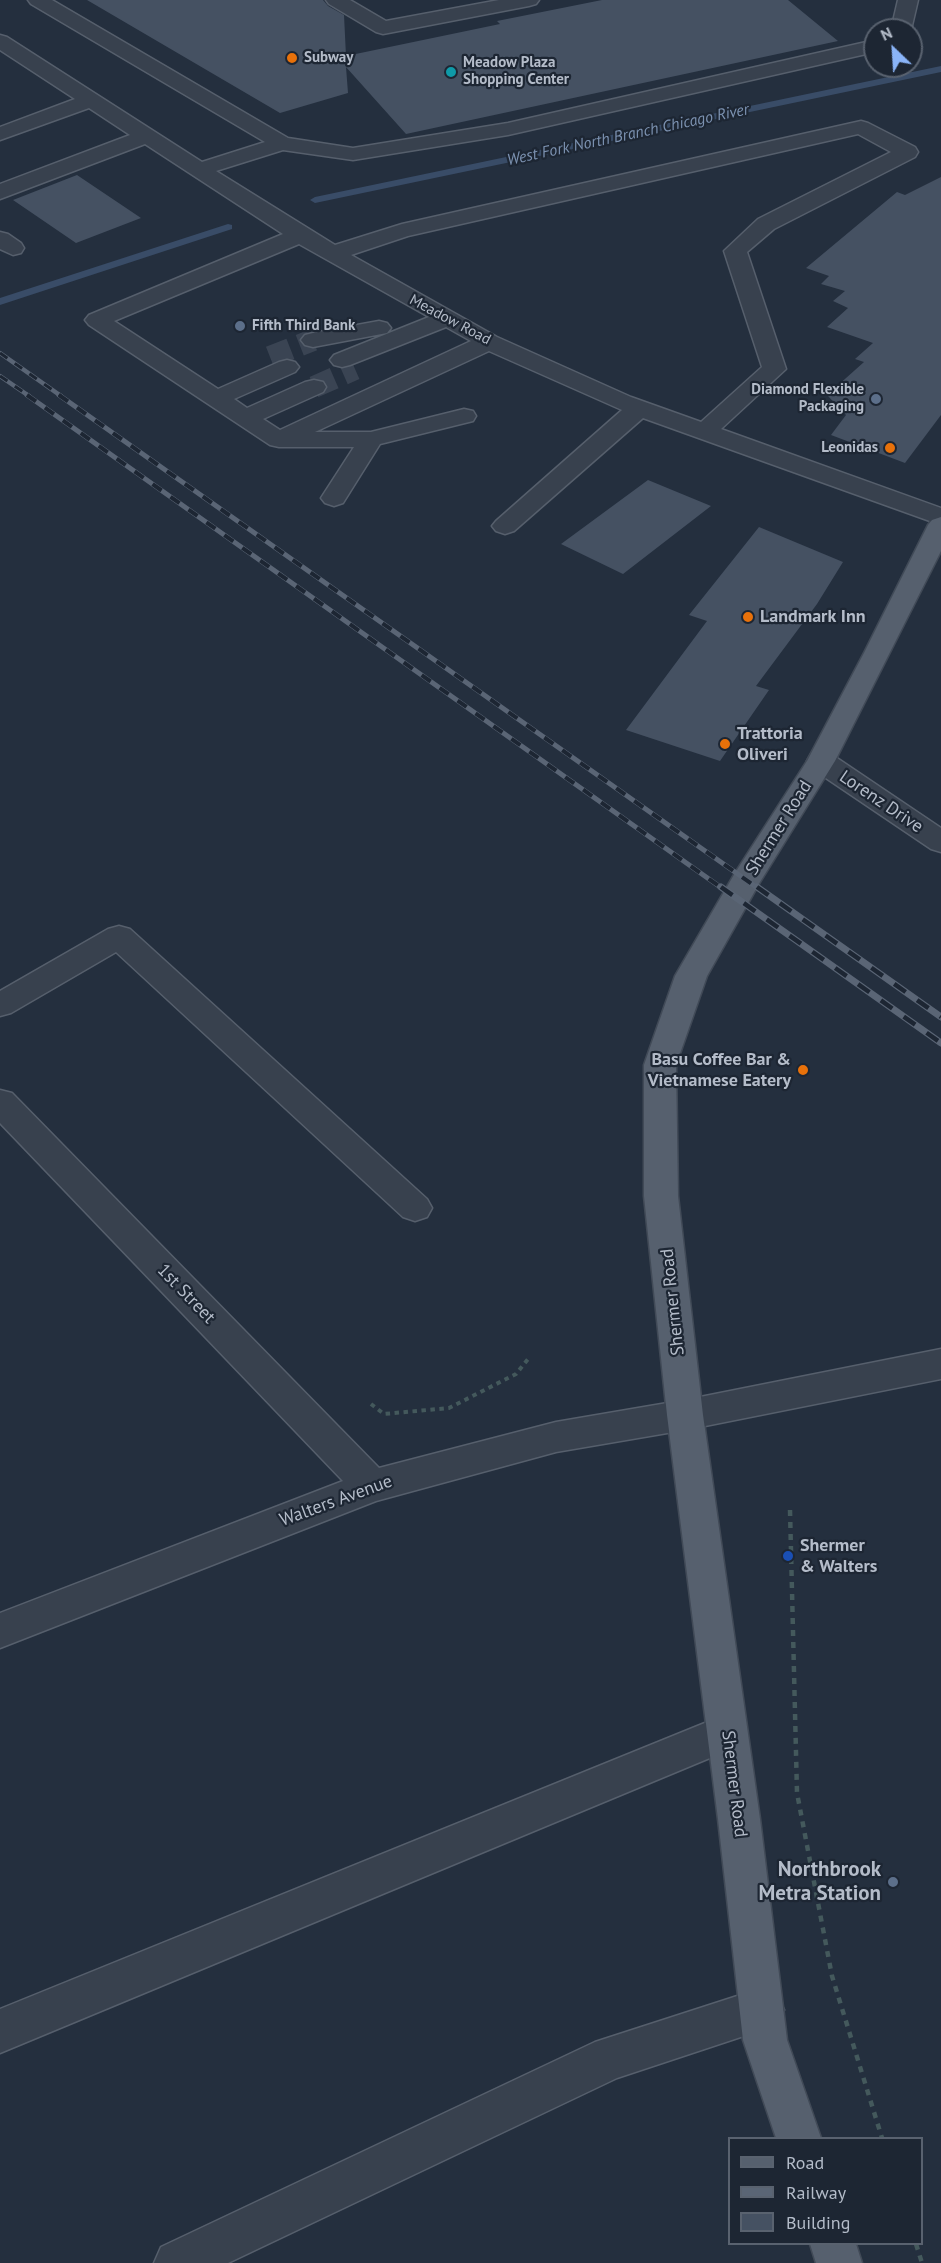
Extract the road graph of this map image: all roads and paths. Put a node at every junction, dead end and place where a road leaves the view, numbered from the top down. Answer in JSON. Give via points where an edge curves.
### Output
{"nodes":[{"id":1,"x":38,"y":0,"type":"edge"},
{"id":2,"x":336,"y":0,"type":"edge"},
{"id":3,"x":529,"y":0,"type":"edge"},
{"id":4,"x":908,"y":0,"type":"edge"},
{"id":5,"x":904,"y":18,"type":"edge"},
{"id":6,"x":0,"y":41,"type":"edge"},
{"id":7,"x":863,"y":49,"type":"edge"},
{"id":8,"x":91,"y":100,"type":"junction"},
{"id":9,"x":0,"y":134,"type":"edge"},
{"id":10,"x":146,"y":135,"type":"junction"},
{"id":11,"x":282,"y":143,"type":"junction"},
{"id":12,"x":198,"y":170,"type":"junction"},
{"id":13,"x":0,"y":192,"type":"edge"},
{"id":14,"x":300,"y":236,"type":"junction"},
{"id":15,"x":331,"y":254,"type":"junction"},
{"id":16,"x":435,"y":314,"type":"junction"},
{"id":17,"x":384,"y":335,"type":"junction"},
{"id":18,"x":489,"y":342,"type":"junction"},
{"id":19,"x":221,"y":403,"type":"junction"},
{"id":20,"x":639,"y":408,"type":"junction"},
{"id":21,"x":464,"y":416,"type":"dead end"},
{"id":22,"x":705,"y":431,"type":"junction"},
{"id":23,"x":371,"y":439,"type":"junction"},
{"id":24,"x":279,"y":440,"type":"junction"},
{"id":25,"x":334,"y":498,"type":"dead end"},
{"id":26,"x":941,"y":517,"type":"edge"},
{"id":27,"x":941,"y":525,"type":"edge"},
{"id":28,"x":506,"y":526,"type":"dead end"},
{"id":29,"x":821,"y":761,"type":"junction"},
{"id":30,"x":941,"y":842,"type":"edge"},
{"id":31,"x":0,"y":1005,"type":"edge"},
{"id":32,"x":0,"y":1102,"type":"edge"},
{"id":33,"x":415,"y":1208,"type":"dead end"},
{"id":34,"x":528,"y":1359,"type":"dead end"},
{"id":35,"x":941,"y":1364,"type":"edge"},
{"id":36,"x":371,"y":1404,"type":"dead end"},
{"id":37,"x":686,"y":1415,"type":"junction"},
{"id":38,"x":372,"y":1486,"type":"junction"},
{"id":39,"x":790,"y":1510,"type":"dead end"},
{"id":40,"x":0,"y":1631,"type":"edge"},
{"id":41,"x":727,"y":1732,"type":"junction"},
{"id":42,"x":762,"y":2010,"type":"junction"},
{"id":43,"x":0,"y":2031,"type":"edge"},
{"id":44,"x":797,"y":2137,"type":"edge"},
{"id":45,"x":881,"y":2137,"type":"edge"},
{"id":46,"x":833,"y":2245,"type":"edge"},
{"id":47,"x":916,"y":2245,"type":"edge"},
{"id":48,"x":177,"y":2263,"type":"edge"},
{"id":49,"x":839,"y":2263,"type":"edge"},
{"id":50,"x":922,"y":2263,"type":"edge"}],
"edges":[{"from":1,"to":11,"type":"street"},
{"from":2,"to":3,"type":"street","via":[[383,28]]},
{"from":4,"to":5,"type":"street"},
{"from":6,"to":8,"type":"street","name":"Meadow Road"},
{"from":7,"to":11,"type":"street","via":[[508,129],[387,149],[353,154]]},
{"from":8,"to":9,"type":"street"},
{"from":8,"to":10,"type":"street","name":"Meadow Road"},
{"from":10,"to":12,"type":"street","name":"Meadow Road"},
{"from":10,"to":13,"type":"street"},
{"from":11,"to":12,"type":"street"},
{"from":12,"to":14,"type":"street","name":"Meadow Road"},
{"from":14,"to":15,"type":"street","name":"Meadow Road"},
{"from":14,"to":19,"type":"street","via":[[97,320]]},
{"from":15,"to":16,"type":"street","name":"Meadow Road"},
{"from":15,"to":22,"type":"street","via":[[402,231],[861,128],[907,152],[766,224],[735,251],[774,369]]},
{"from":16,"to":17,"type":"street"},
{"from":16,"to":18,"type":"street","name":"Meadow Road"},
{"from":17,"to":17,"type":"street","via":[[375,361],[334,355]]},
{"from":18,"to":20,"type":"street","name":"Meadow Road"},
{"from":18,"to":24,"type":"street"},
{"from":19,"to":19,"type":"street","via":[[293,372]]},
{"from":19,"to":24,"type":"street"},
{"from":20,"to":22,"type":"street","name":"Meadow Road"},
{"from":20,"to":28,"type":"street"},
{"from":21,"to":23,"type":"street"},
{"from":22,"to":26,"type":"street","name":"Meadow Road"},
{"from":23,"to":24,"type":"street"},
{"from":23,"to":25,"type":"street"},
{"from":27,"to":29,"type":"main road","name":"Shermer Road"},
{"from":29,"to":30,"type":"street","name":"Lorenz Drive"},
{"from":29,"to":37,"type":"main road","name":"Shermer Road","via":[[746,880],[692,976],[660,1065],[662,1196]]},
{"from":31,"to":33,"type":"street","via":[[119,938]]},
{"from":32,"to":38,"type":"street","name":"1st Street"},
{"from":34,"to":36,"type":"path","via":[[516,1374],[449,1408],[384,1414]]},
{"from":35,"to":37,"type":"street","name":"Walters Avenue"},
{"from":37,"to":38,"type":"street","name":"Walters Avenue","via":[[556,1437]]},
{"from":37,"to":41,"type":"main road","name":"Shermer Road"},
{"from":38,"to":40,"type":"street","name":"Walters Avenue"},
{"from":39,"to":45,"type":"path","via":[[796,1793],[832,1976]]},
{"from":41,"to":42,"type":"main road","name":"Shermer Road"},
{"from":41,"to":43,"type":"street"},
{"from":42,"to":44,"type":"main road","name":"Shermer Road","via":[[765,2040]]},
{"from":42,"to":48,"type":"street","via":[[611,2058]]},
{"from":46,"to":49,"type":"main road"},
{"from":47,"to":50,"type":"path"}]}
